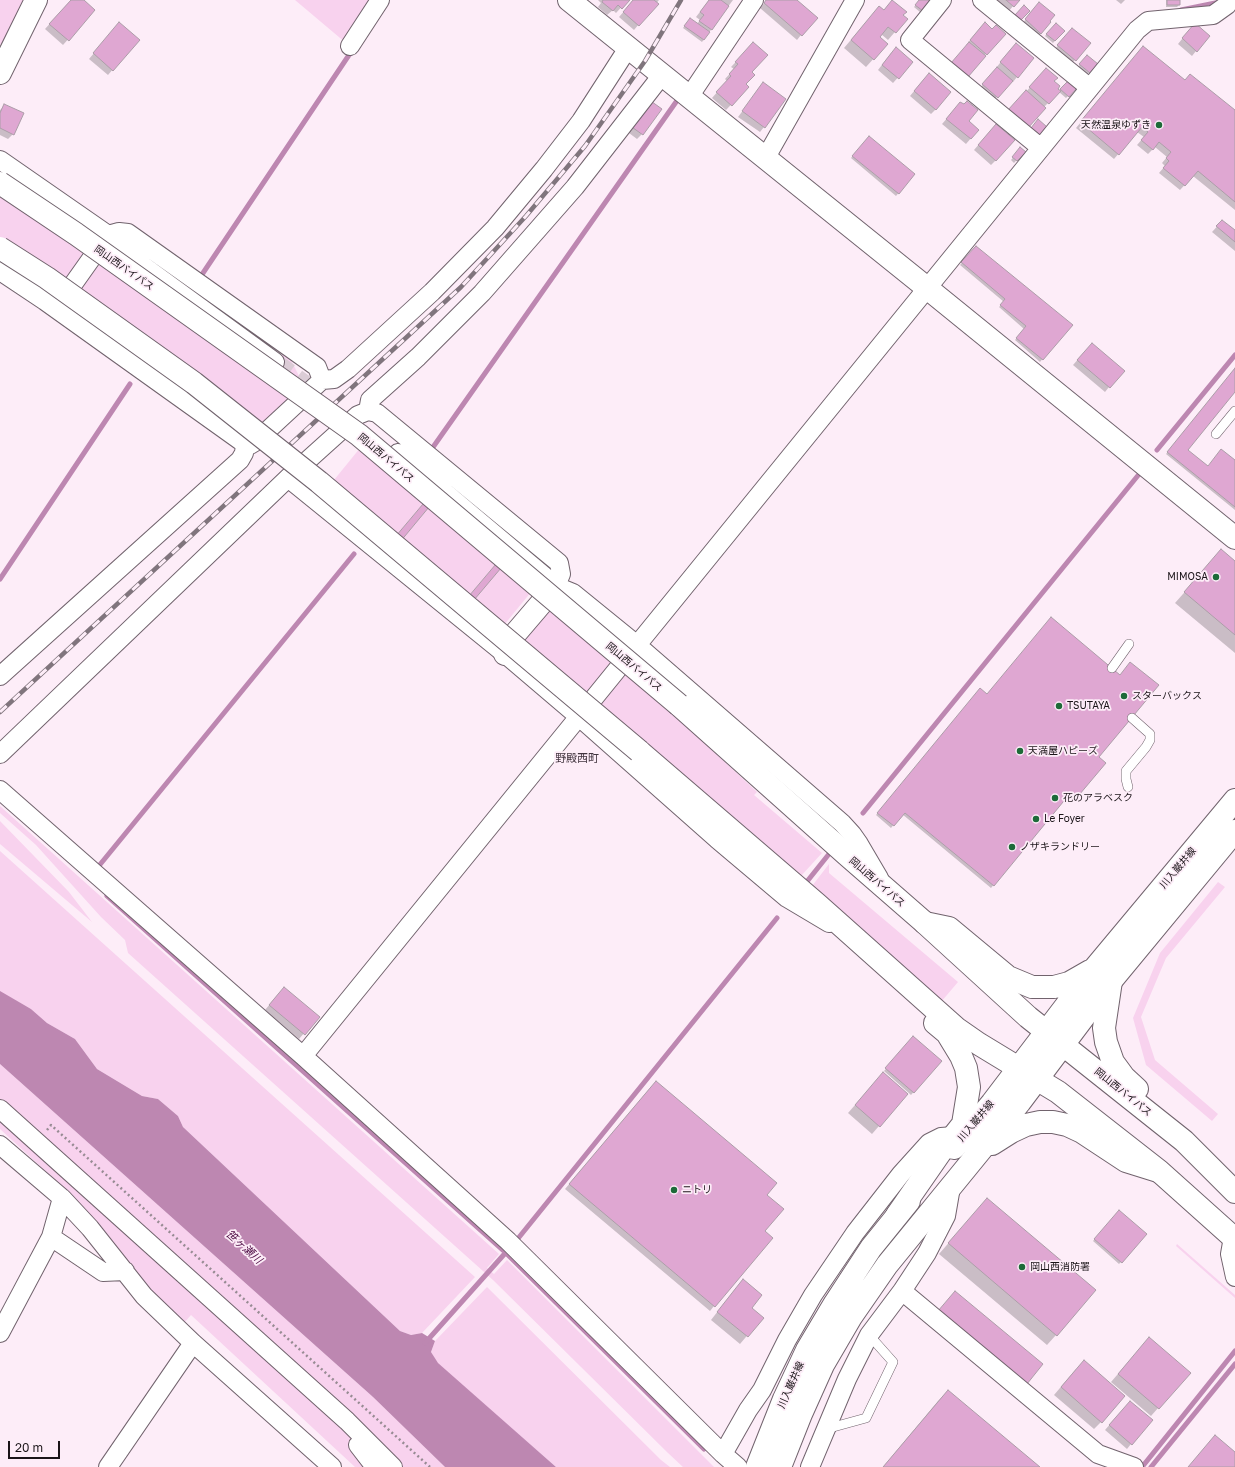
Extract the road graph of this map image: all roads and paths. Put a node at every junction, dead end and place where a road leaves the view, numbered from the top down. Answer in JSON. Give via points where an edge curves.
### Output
{"nodes":[{"id":1,"x":36,"y":0,"type":"edge"},
{"id":2,"x":380,"y":0,"type":"edge"},
{"id":3,"x":568,"y":0,"type":"edge"},
{"id":4,"x":754,"y":0,"type":"edge"},
{"id":5,"x":855,"y":0,"type":"edge"},
{"id":6,"x":942,"y":0,"type":"edge"},
{"id":7,"x":982,"y":0,"type":"edge"},
{"id":8,"x":1230,"y":0,"type":"edge"},
{"id":9,"x":350,"y":46,"type":"dead end"},
{"id":10,"x":628,"y":48,"type":"junction"},
{"id":11,"x":0,"y":73,"type":"edge"},
{"id":12,"x":662,"y":75,"type":"junction"},
{"id":13,"x":1090,"y":88,"type":"junction"},
{"id":14,"x":690,"y":97,"type":"junction"},
{"id":15,"x":1041,"y":148,"type":"junction"},
{"id":16,"x":765,"y":159,"type":"junction"},
{"id":17,"x":0,"y":160,"type":"edge"},
{"id":18,"x":0,"y":183,"type":"edge"},
{"id":19,"x":108,"y":235,"type":"junction"},
{"id":20,"x":0,"y":248,"type":"edge"},
{"id":21,"x":0,"y":271,"type":"edge"},
{"id":22,"x":927,"y":288,"type":"junction"},
{"id":23,"x":44,"y":301,"type":"junction"},
{"id":24,"x":276,"y":362,"type":"tunnel mouth"},
{"id":25,"x":322,"y":380,"type":"junction"},
{"id":26,"x":368,"y":411,"type":"junction"},
{"id":27,"x":1235,"y":411,"type":"edge"},
{"id":28,"x":1216,"y":434,"type":"dead end"},
{"id":29,"x":245,"y":444,"type":"junction"},
{"id":30,"x":398,"y":453,"type":"dead end"},
{"id":31,"x":288,"y":478,"type":"junction"},
{"id":32,"x":1235,"y":538,"type":"edge"},
{"id":33,"x":556,"y":586,"type":"junction"},
{"id":34,"x":1129,"y":644,"type":"dead end"},
{"id":35,"x":637,"y":645,"type":"junction"},
{"id":36,"x":505,"y":654,"type":"junction"},
{"id":37,"x":1112,"y":668,"type":"dead end"},
{"id":38,"x":0,"y":676,"type":"edge"},
{"id":39,"x":579,"y":717,"type":"junction"},
{"id":40,"x":1132,"y":718,"type":"dead end"},
{"id":41,"x":0,"y":754,"type":"edge"},
{"id":42,"x":1128,"y":787,"type":"dead end"},
{"id":43,"x":0,"y":790,"type":"edge"},
{"id":44,"x":1235,"y":800,"type":"edge"},
{"id":45,"x":1235,"y":831,"type":"edge"},
{"id":46,"x":885,"y":889,"type":"junction"},
{"id":47,"x":925,"y":923,"type":"junction"},
{"id":48,"x":854,"y":937,"type":"junction"},
{"id":49,"x":885,"y":966,"type":"junction"},
{"id":50,"x":1102,"y":975,"type":"junction"},
{"id":51,"x":1055,"y":1038,"type":"junction"},
{"id":52,"x":303,"y":1056,"type":"junction"},
{"id":53,"x":1028,"y":1073,"type":"junction"},
{"id":54,"x":0,"y":1108,"type":"edge"},
{"id":55,"x":51,"y":1125,"type":"dead end"},
{"id":56,"x":958,"y":1130,"type":"junction"},
{"id":57,"x":1184,"y":1141,"type":"junction"},
{"id":58,"x":0,"y":1145,"type":"edge"},
{"id":59,"x":974,"y":1157,"type":"junction"},
{"id":60,"x":1159,"y":1171,"type":"junction"},
{"id":61,"x":951,"y":1186,"type":"junction"},
{"id":62,"x":1235,"y":1192,"type":"edge"},
{"id":63,"x":62,"y":1198,"type":"junction"},
{"id":64,"x":897,"y":1215,"type":"junction"},
{"id":65,"x":51,"y":1237,"type":"junction"},
{"id":66,"x":1234,"y":1238,"type":"edge"},
{"id":67,"x":125,"y":1271,"type":"junction"},
{"id":68,"x":1235,"y":1277,"type":"edge"},
{"id":69,"x":902,"y":1291,"type":"junction"},
{"id":70,"x":843,"y":1310,"type":"junction"},
{"id":71,"x":0,"y":1333,"type":"edge"},
{"id":72,"x":869,"y":1335,"type":"junction"},
{"id":73,"x":193,"y":1343,"type":"junction"},
{"id":74,"x":347,"y":1421,"type":"junction"},
{"id":75,"x":826,"y":1429,"type":"junction"},
{"id":76,"x":723,"y":1454,"type":"junction"},
{"id":77,"x":329,"y":1466,"type":"edge"},
{"id":78,"x":1133,"y":1466,"type":"edge"},
{"id":79,"x":108,"y":1467,"type":"edge"},
{"id":80,"x":375,"y":1467,"type":"edge"},
{"id":81,"x":393,"y":1467,"type":"edge"},
{"id":82,"x":430,"y":1467,"type":"edge"},
{"id":83,"x":738,"y":1467,"type":"edge"},
{"id":84,"x":757,"y":1467,"type":"edge"},
{"id":85,"x":780,"y":1467,"type":"edge"},
{"id":86,"x":810,"y":1467,"type":"edge"}],
"edges":[{"from":1,"to":11,"type":"main road"},
{"from":2,"to":9,"type":"street"},
{"from":3,"to":10,"type":"main road"},
{"from":4,"to":14,"type":"street"},
{"from":5,"to":16,"type":"street"},
{"from":6,"to":15,"type":"street","via":[[910,40]]},
{"from":7,"to":13,"type":"street"},
{"from":8,"to":13,"type":"street","via":[[1213,15],[1148,21],[1137,30]]},
{"from":10,"to":12,"type":"main road"},
{"from":10,"to":25,"type":"street","via":[[581,120],[495,228],[432,292],[348,369],[334,379]]},
{"from":12,"to":14,"type":"main road"},
{"from":12,"to":26,"type":"street","via":[[576,187],[482,293],[418,357],[370,400]]},
{"from":13,"to":15,"type":"street"},
{"from":14,"to":16,"type":"main road"},
{"from":15,"to":22,"type":"street"},
{"from":16,"to":22,"type":"main road"},
{"from":17,"to":19,"type":"street"},
{"from":18,"to":46,"type":"main road","name":"岡山西バイパス","bridge":true,"via":[[359,435],[679,705]]},
{"from":19,"to":23,"type":"street","via":[[64,297]]},
{"from":19,"to":24,"type":"street","via":[[123,251]]},
{"from":19,"to":25,"type":"street","via":[[128,233],[317,367]]},
{"from":20,"to":48,"type":"main road","bridge":true,"via":[[47,278],[194,383],[318,482],[639,751]]},
{"from":21,"to":23,"type":"street"},
{"from":22,"to":32,"type":"main road"},
{"from":22,"to":35,"type":"street"},
{"from":23,"to":29,"type":"street"},
{"from":25,"to":29,"type":"street","via":[[255,442]]},
{"from":26,"to":31,"type":"street","via":[[358,415]]},
{"from":26,"to":33,"type":"street","via":[[377,413],[400,431],[559,563],[561,574]]},
{"from":27,"to":28,"type":"lane"},
{"from":29,"to":38,"type":"street","via":[[240,460]]},
{"from":30,"to":33,"type":"street"},
{"from":31,"to":36,"type":"street"},
{"from":31,"to":41,"type":"street"},
{"from":33,"to":35,"type":"street","via":[[573,593]]},
{"from":33,"to":36,"type":"main road","via":[[515,634]]},
{"from":34,"to":37,"type":"lane"},
{"from":35,"to":39,"type":"street"},
{"from":35,"to":46,"type":"street","via":[[842,823],[859,844]]},
{"from":36,"to":39,"type":"street"},
{"from":39,"to":48,"type":"street","via":[[786,898]]},
{"from":39,"to":52,"type":"street"},
{"from":40,"to":42,"type":"lane","via":[[1150,734],[1150,740],[1126,771]]},
{"from":43,"to":52,"type":"street"},
{"from":44,"to":50,"type":"main road","name":"川入巌井線"},
{"from":45,"to":50,"type":"main road","name":"川入巌井線"},
{"from":46,"to":47,"type":"main road","name":"岡山西バイパス"},
{"from":47,"to":50,"type":"main road","via":[[949,928],[1008,977],[1032,987],[1054,987]]},
{"from":47,"to":51,"type":"main road","name":"岡山西バイパス","via":[[1012,1003]]},
{"from":48,"to":49,"type":"main road"},
{"from":49,"to":53,"type":"main road","via":[[956,1028]]},
{"from":49,"to":56,"type":"main road","via":[[906,995],[947,1033],[961,1056],[968,1080],[968,1100]]},
{"from":50,"to":51,"type":"main road","name":"川入巌井線"},
{"from":50,"to":57,"type":"main road","via":[[1104,1028],[1113,1062],[1124,1077],[1165,1113]]},
{"from":51,"to":53,"type":"main road","name":"川入巌井線"},
{"from":51,"to":57,"type":"main road","name":"岡山西バイパス"},
{"from":52,"to":76,"type":"street","via":[[508,1241]]},
{"from":53,"to":56,"type":"main road","via":[[998,1083]]},
{"from":53,"to":59,"type":"main road","name":"川入巌井線"},
{"from":53,"to":60,"type":"main road","via":[[1058,1092]]},
{"from":53,"to":64,"type":"main road","name":"川入巌井線","via":[[992,1103]]},
{"from":54,"to":74,"type":"street"},
{"from":55,"to":82,"type":"path"},
{"from":56,"to":64,"type":"main road"},
{"from":56,"to":76,"type":"street","via":[[929,1143],[854,1233],[813,1295],[762,1390]]},
{"from":57,"to":62,"type":"main road","name":"岡山西バイパス"},
{"from":58,"to":63,"type":"street"},
{"from":59,"to":60,"type":"main road","via":[[996,1140],[1026,1125],[1053,1122],[1067,1124],[1082,1132],[1126,1161]]},
{"from":59,"to":61,"type":"main road","name":"川入巌井線"},
{"from":60,"to":66,"type":"main road"},
{"from":61,"to":69,"type":"street","via":[[946,1216],[927,1253]]},
{"from":61,"to":70,"type":"main road","name":"川入巌井線","via":[[886,1265]]},
{"from":63,"to":65,"type":"street"},
{"from":63,"to":67,"type":"street"},
{"from":64,"to":70,"type":"main road","name":"川入巌井線","via":[[871,1248]]},
{"from":65,"to":67,"type":"street","via":[[103,1272]]},
{"from":65,"to":71,"type":"street"},
{"from":66,"to":68,"type":"street","via":[[1230,1254]]},
{"from":67,"to":73,"type":"street","via":[[144,1296]]},
{"from":69,"to":72,"type":"street"},
{"from":69,"to":78,"type":"street","via":[[1098,1454]]},
{"from":70,"to":84,"type":"main road","name":"川入巌井線","via":[[807,1350]]},
{"from":70,"to":85,"type":"main road","name":"川入巌井線"},
{"from":72,"to":75,"type":"street"},
{"from":72,"to":75,"type":"lane","via":[[894,1362],[866,1418]]},
{"from":73,"to":77,"type":"street"},
{"from":73,"to":79,"type":"street"},
{"from":74,"to":80,"type":"street","via":[[352,1438]]},
{"from":74,"to":81,"type":"street"},
{"from":75,"to":86,"type":"street"},
{"from":76,"to":83,"type":"street"}]}
